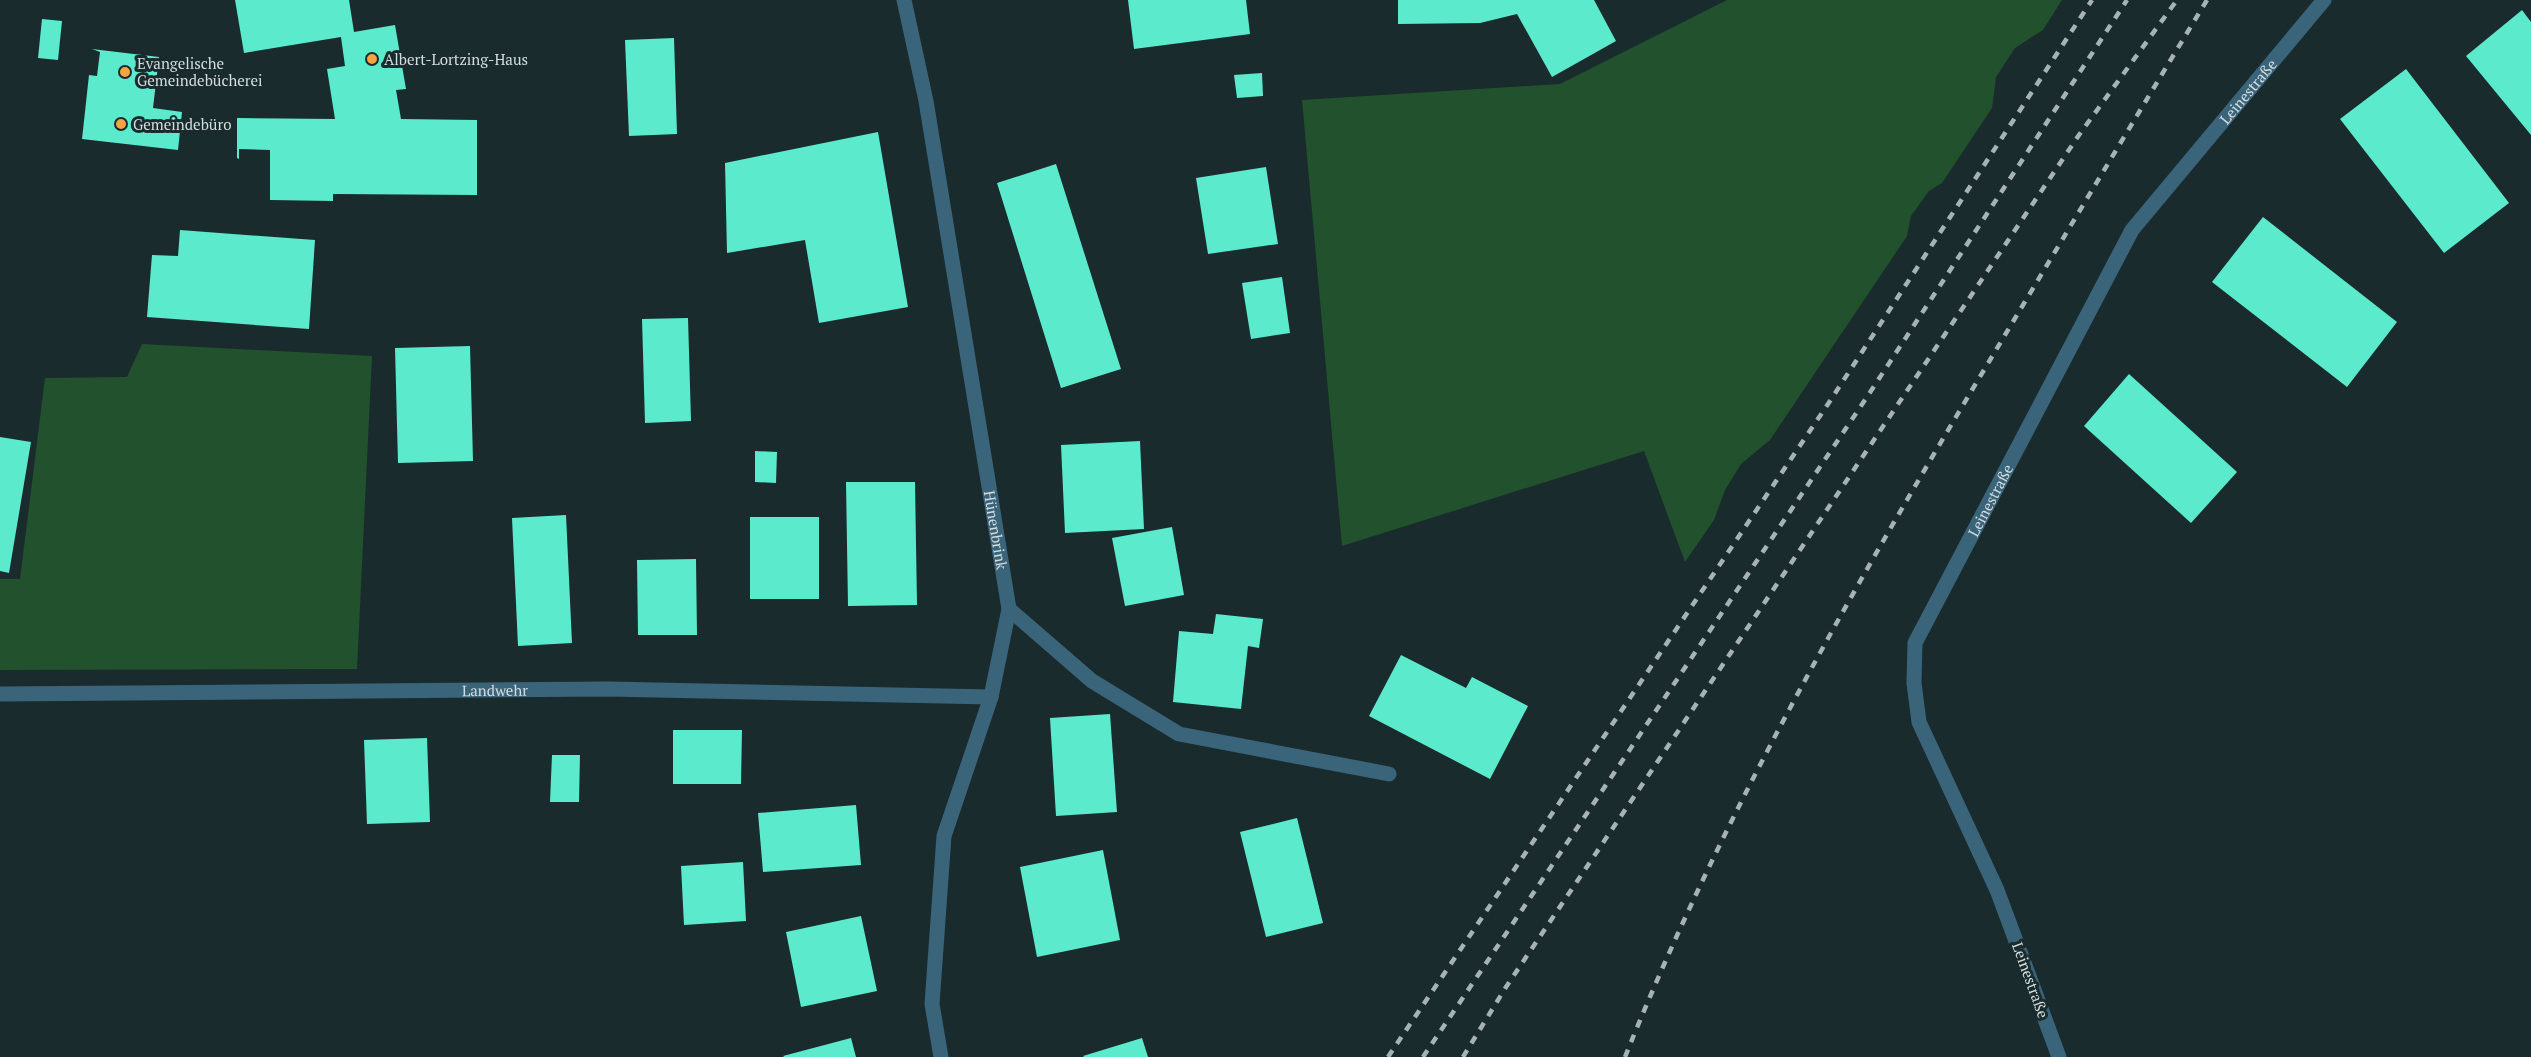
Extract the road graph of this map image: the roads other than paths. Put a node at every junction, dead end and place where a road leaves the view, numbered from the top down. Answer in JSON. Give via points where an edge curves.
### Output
{"nodes":[{"id":1,"x":904,"y":0,"type":"edge"},
{"id":2,"x":2324,"y":0,"type":"edge"},
{"id":3,"x":1009,"y":609,"type":"junction"},
{"id":4,"x":0,"y":694,"type":"edge"},
{"id":5,"x":991,"y":697,"type":"junction"},
{"id":6,"x":1389,"y":774,"type":"dead end"},
{"id":7,"x":941,"y":1057,"type":"edge"},
{"id":8,"x":2059,"y":1057,"type":"edge"}],
"edges":[{"from":1,"to":3,"type":"street","name":"Hünenbrink","via":[[926,101]]},
{"from":2,"to":8,"type":"street","name":"Leinestraße","via":[[2132,231],[1914,644],[1919,722],[1997,890]]},
{"from":3,"to":5,"type":"street","name":"Hünenbrink"},
{"from":3,"to":6,"type":"street","via":[[1092,681],[1179,734]]},
{"from":4,"to":5,"type":"street","name":"Landwehr","via":[[608,689]]},
{"from":5,"to":7,"type":"street","name":"Hünenbrink","via":[[944,836],[932,1004]]}]}
